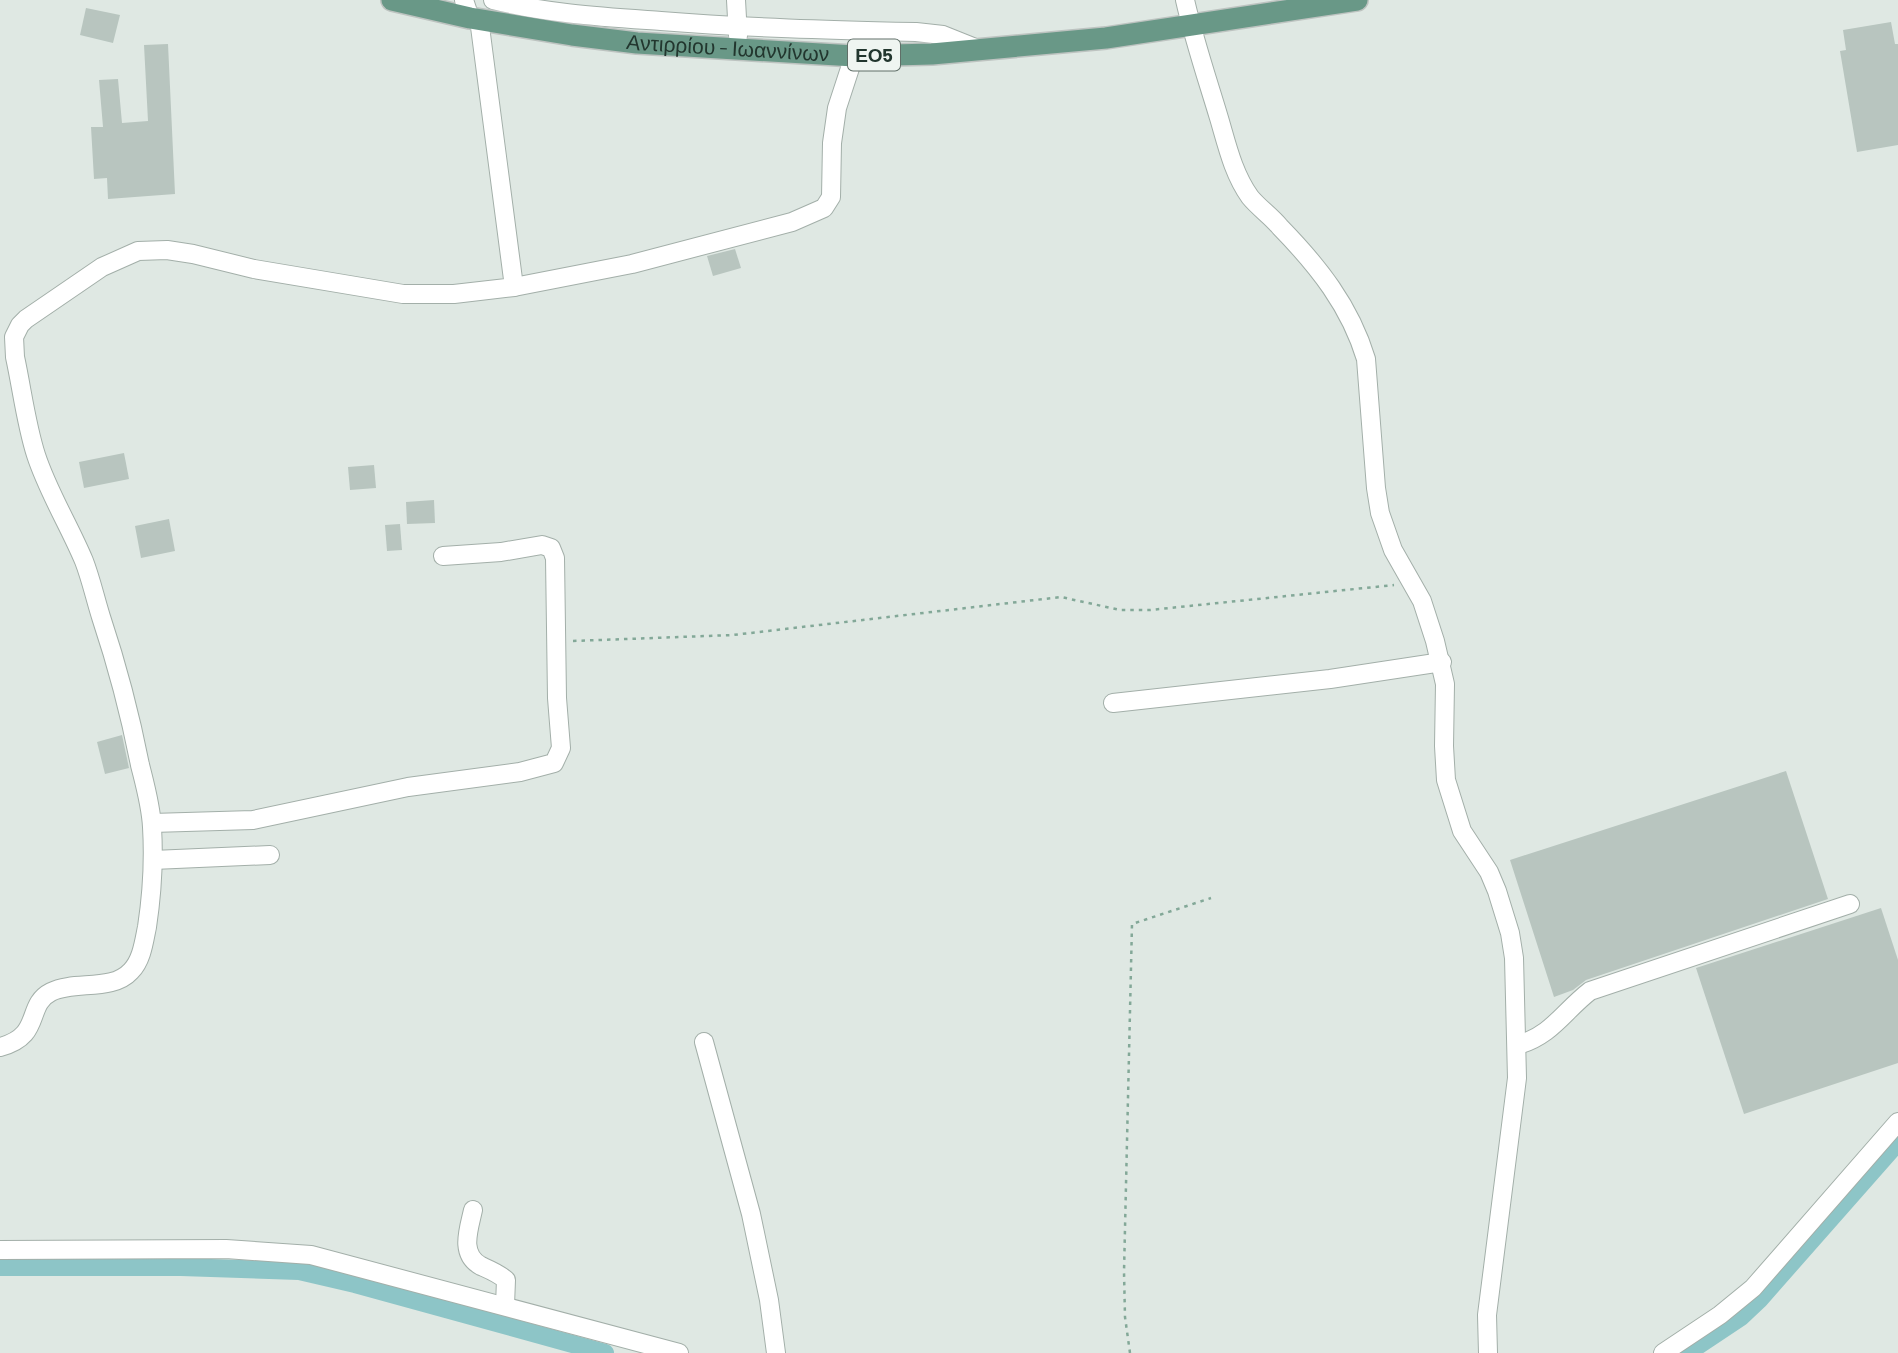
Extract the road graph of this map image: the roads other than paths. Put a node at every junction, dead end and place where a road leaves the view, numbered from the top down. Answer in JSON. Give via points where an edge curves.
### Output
{"nodes":[{"id":1,"x":392,"y":0,"type":"edge"},
{"id":2,"x":493,"y":0,"type":"edge"},
{"id":3,"x":736,"y":0,"type":"edge"},
{"id":4,"x":1185,"y":0,"type":"edge"},
{"id":5,"x":1357,"y":0,"type":"edge"},
{"id":6,"x":1291,"y":5,"type":"edge"},
{"id":7,"x":471,"y":12,"type":"edge"},
{"id":8,"x":1190,"y":24,"type":"junction"},
{"id":9,"x":738,"y":26,"type":"junction"},
{"id":10,"x":737,"y":50,"type":"junction"},
{"id":11,"x":982,"y":50,"type":"junction"},
{"id":12,"x":854,"y":56,"type":"junction"},
{"id":13,"x":514,"y":287,"type":"junction"},
{"id":14,"x":443,"y":555,"type":"dead end"},
{"id":15,"x":1442,"y":662,"type":"junction"},
{"id":16,"x":1113,"y":703,"type":"dead end"},
{"id":17,"x":152,"y":823,"type":"junction"},
{"id":18,"x":270,"y":855,"type":"dead end"},
{"id":19,"x":153,"y":860,"type":"junction"},
{"id":20,"x":1850,"y":904,"type":"dead end"},
{"id":21,"x":704,"y":1042,"type":"dead end"},
{"id":22,"x":1518,"y":1045,"type":"junction"},
{"id":23,"x":0,"y":1047,"type":"edge"},
{"id":24,"x":1898,"y":1122,"type":"edge"},
{"id":25,"x":473,"y":1210,"type":"dead end"},
{"id":26,"x":0,"y":1250,"type":"edge"},
{"id":27,"x":505,"y":1305,"type":"junction"},
{"id":28,"x":679,"y":1353,"type":"edge"},
{"id":29,"x":776,"y":1353,"type":"edge"},
{"id":30,"x":1488,"y":1353,"type":"edge"},
{"id":31,"x":1663,"y":1353,"type":"edge"}],
"edges":[{"from":1,"to":7,"type":"main road","name":"Αντιρρίου - Ιωαννίνων","number":"ΕΟ5"},
{"from":2,"to":9,"type":"street","via":[[568,14]]},
{"from":3,"to":9,"type":"street"},
{"from":4,"to":8,"type":"street"},
{"from":5,"to":6,"type":"main road","name":"Αντιρρίου - Ιωαννίνων","number":"ΕΟ5"},
{"from":6,"to":8,"type":"main road","name":"Αντιρρίου - Ιωαννίνων","number":"ΕΟ5"},
{"from":7,"to":10,"type":"main road","name":"Αντιρρίου - Ιωαννίνων","number":"ΕΟ5","via":[[611,40]]},
{"from":7,"to":13,"type":"street"},
{"from":8,"to":11,"type":"main road","name":"Αντιρρίου - Ιωαννίνων","number":"ΕΟ5"},
{"from":8,"to":15,"type":"street","via":[[1228,151],[1243,184],[1259,207],[1310,258],[1356,327],[1366,359],[1380,513],[1393,550],[1422,601]]},
{"from":9,"to":10,"type":"street"},
{"from":9,"to":11,"type":"street","via":[[916,32],[943,35]]},
{"from":10,"to":12,"type":"main road","name":"Αντιρρίου - Ιωαννίνων","number":"ΕΟ5"},
{"from":11,"to":12,"type":"main road","name":"Αντιρρίου - Ιωαννίνων","number":"ΕΟ5"},
{"from":12,"to":13,"type":"street","via":[[834,122],[831,197],[824,208],[792,222],[632,264]]},
{"from":13,"to":17,"type":"street","via":[[403,294],[153,250],[102,267],[20,325],[13,346],[36,453],[85,564],[116,660]]},
{"from":14,"to":17,"type":"street","via":[[542,545],[551,548],[561,748],[554,763],[408,787],[253,820]]},
{"from":15,"to":16,"type":"street"},
{"from":15,"to":22,"type":"street","via":[[1446,780],[1462,831],[1489,872],[1504,911],[1514,958]]},
{"from":17,"to":19,"type":"street"},
{"from":18,"to":19,"type":"street"},
{"from":19,"to":23,"type":"street","via":[[151,903],[142,950],[132,971],[114,982],[51,992],[42,1000],[26,1033]]},
{"from":20,"to":22,"type":"street","via":[[1590,991],[1545,1034]]},
{"from":21,"to":29,"type":"street","via":[[751,1213]]},
{"from":22,"to":30,"type":"street","via":[[1487,1315]]},
{"from":24,"to":31,"type":"street","via":[[1754,1288]]},
{"from":25,"to":27,"type":"street","via":[[467,1236],[469,1254],[506,1280]]},
{"from":26,"to":27,"type":"street","via":[[279,1251],[312,1255]]},
{"from":27,"to":28,"type":"street"}]}
